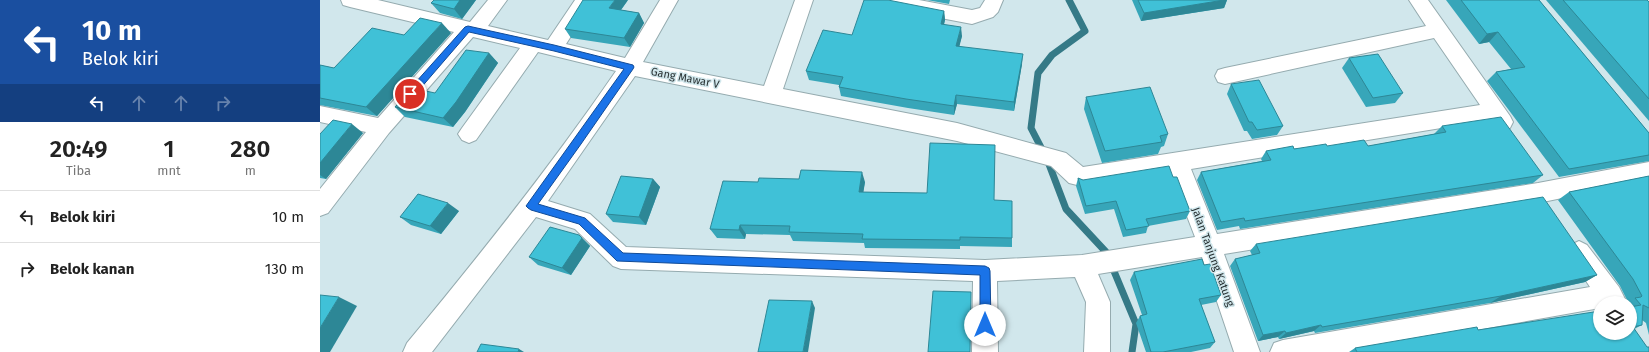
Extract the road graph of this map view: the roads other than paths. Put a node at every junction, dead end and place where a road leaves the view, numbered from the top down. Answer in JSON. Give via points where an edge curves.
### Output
{"nodes":[{"id":1,"x":350,"y":0,"type":"edge"},
{"id":2,"x":498,"y":0,"type":"edge"},
{"id":3,"x":585,"y":0,"type":"edge"},
{"id":4,"x":669,"y":0,"type":"edge"},
{"id":5,"x":804,"y":0,"type":"edge"},
{"id":6,"x":883,"y":0,"type":"edge"},
{"id":7,"x":994,"y":0,"type":"edge"},
{"id":8,"x":1418,"y":0,"type":"edge"},
{"id":9,"x":409,"y":6,"type":"edge"},
{"id":10,"x":471,"y":29,"type":"junction"},
{"id":11,"x":1439,"y":30,"type":"junction"},
{"id":12,"x":534,"y":43,"type":"junction"},
{"id":13,"x":554,"y":48,"type":"junction"},
{"id":14,"x":630,"y":67,"type":"junction"},
{"id":15,"x":1224,"y":76,"type":"dead end"},
{"id":16,"x":771,"y":94,"type":"junction"},
{"id":17,"x":1495,"y":111,"type":"junction"},
{"id":18,"x":320,"y":114,"type":"edge"},
{"id":19,"x":382,"y":127,"type":"junction"},
{"id":20,"x":469,"y":134,"type":"dead end"},
{"id":21,"x":1513,"y":135,"type":"edge"},
{"id":22,"x":1178,"y":163,"type":"junction"},
{"id":23,"x":1649,"y":171,"type":"edge"},
{"id":24,"x":320,"y":206,"type":"edge"},
{"id":25,"x":531,"y":206,"type":"junction"},
{"id":26,"x":1569,"y":237,"type":"edge"},
{"id":27,"x":1210,"y":246,"type":"junction"},
{"id":28,"x":1090,"y":265,"type":"junction"},
{"id":29,"x":985,"y":271,"type":"junction"},
{"id":30,"x":1611,"y":296,"type":"edge"},
{"id":31,"x":1593,"y":302,"type":"edge"},
{"id":32,"x":416,"y":352,"type":"edge"},
{"id":33,"x":985,"y":352,"type":"edge"},
{"id":34,"x":1097,"y":352,"type":"edge"},
{"id":35,"x":1247,"y":352,"type":"edge"},
{"id":36,"x":1283,"y":352,"type":"edge"}],
"edges":[{"from":1,"to":9,"type":"street","name":"Gang Mawar V"},
{"from":2,"to":10,"type":"street"},
{"from":3,"to":13,"type":"street"},
{"from":4,"to":14,"type":"street"},
{"from":5,"to":16,"type":"street"},
{"from":6,"to":7,"type":"street","via":[[972,17],[983,16],[992,8]]},
{"from":8,"to":11,"type":"street"},
{"from":9,"to":10,"type":"street","name":"Gang Mawar V"},
{"from":10,"to":12,"type":"street","name":"Gang Mawar V"},
{"from":10,"to":19,"type":"street"},
{"from":11,"to":15,"type":"street"},
{"from":11,"to":17,"type":"street"},
{"from":12,"to":13,"type":"street","name":"Gang Mawar V"},
{"from":12,"to":20,"type":"street"},
{"from":13,"to":14,"type":"street","name":"Gang Mawar V"},
{"from":14,"to":16,"type":"street","name":"Gang Mawar V"},
{"from":14,"to":25,"type":"street"},
{"from":16,"to":22,"type":"street","name":"Gang Mawar V","via":[[957,132],[1021,149],[1058,159],[1081,177]]},
{"from":17,"to":21,"type":"street"},
{"from":17,"to":22,"type":"street"},
{"from":18,"to":19,"type":"street"},
{"from":19,"to":24,"type":"street"},
{"from":22,"to":27,"type":"street","name":"Jalan Tanjung Katung"},
{"from":23,"to":27,"type":"street","via":[[1545,192]]},
{"from":25,"to":29,"type":"street","via":[[582,221],[621,258]]},
{"from":25,"to":32,"type":"street"},
{"from":26,"to":30,"type":"street"},
{"from":27,"to":28,"type":"street"},
{"from":27,"to":35,"type":"street","name":"Jalan Tanjung Katung"},
{"from":28,"to":29,"type":"street"},
{"from":28,"to":34,"type":"street","via":[[1098,302]]},
{"from":29,"to":33,"type":"street"},
{"from":31,"to":36,"type":"street"}]}
